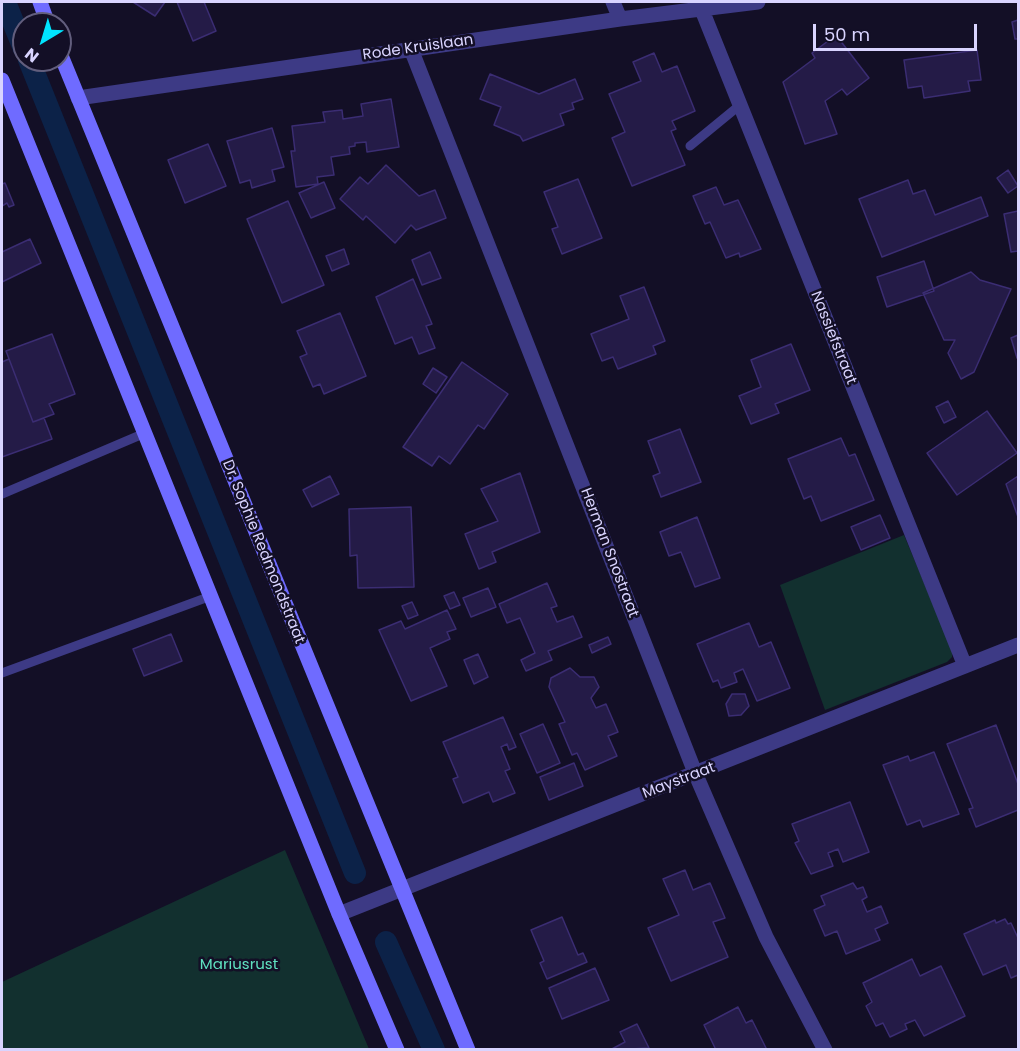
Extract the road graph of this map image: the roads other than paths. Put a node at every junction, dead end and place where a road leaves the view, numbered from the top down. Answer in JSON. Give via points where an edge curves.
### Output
{"nodes":[{"id":1,"x":613,"y":2,"type":"edge"},
{"id":2,"x":758,"y":2,"type":"edge"},
{"id":3,"x":702,"y":10,"type":"junction"},
{"id":4,"x":620,"y":19,"type":"junction"},
{"id":5,"x":411,"y":49,"type":"junction"},
{"id":6,"x":68,"y":72,"type":"edge"},
{"id":7,"x":2,"y":80,"type":"edge"},
{"id":8,"x":78,"y":98,"type":"junction"},
{"id":9,"x":740,"y":105,"type":"junction"},
{"id":10,"x":690,"y":146,"type":"dead end"},
{"id":11,"x":145,"y":433,"type":"junction"},
{"id":12,"x":2,"y":494,"type":"edge"},
{"id":13,"x":211,"y":596,"type":"junction"},
{"id":14,"x":1018,"y":645,"type":"edge"},
{"id":15,"x":965,"y":666,"type":"junction"},
{"id":16,"x":2,"y":673,"type":"edge"},
{"id":17,"x":696,"y":775,"type":"junction"},
{"id":18,"x":401,"y":888,"type":"junction"},
{"id":19,"x":339,"y":914,"type":"junction"},
{"id":20,"x":397,"y":1050,"type":"edge"},
{"id":21,"x":468,"y":1050,"type":"edge"},
{"id":22,"x":825,"y":1050,"type":"edge"}],
"edges":[{"from":1,"to":4,"type":"street"},
{"from":2,"to":3,"type":"street","name":"Rode Kruislaan"},
{"from":3,"to":4,"type":"street","name":"Rode Kruislaan"},
{"from":3,"to":9,"type":"street","name":"Nassiefstraat"},
{"from":4,"to":5,"type":"street","name":"Rode Kruislaan"},
{"from":5,"to":8,"type":"street","name":"Rode Kruislaan"},
{"from":5,"to":17,"type":"street","name":"Herman Snostraat"},
{"from":6,"to":8,"type":"street","name":"Dr. Sophie Redmondstraat"},
{"from":7,"to":11,"type":"street"},
{"from":8,"to":18,"type":"street","name":"Dr. Sophie Redmondstraat"},
{"from":9,"to":10,"type":"lane"},
{"from":9,"to":15,"type":"street","name":"Nassiefstraat"},
{"from":11,"to":12,"type":"lane"},
{"from":11,"to":13,"type":"street"},
{"from":13,"to":16,"type":"lane"},
{"from":13,"to":19,"type":"street"},
{"from":14,"to":15,"type":"street","name":"Maystraat"},
{"from":15,"to":17,"type":"street","name":"Maystraat"},
{"from":17,"to":18,"type":"street","name":"Maystraat"},
{"from":17,"to":22,"type":"street","name":"Herman Snostraat","via":[[766,937]]},
{"from":18,"to":19,"type":"street","name":"Maystraat"},
{"from":18,"to":21,"type":"street","name":"Dr. Sophie Redmondstraat"},
{"from":19,"to":20,"type":"street"}]}
